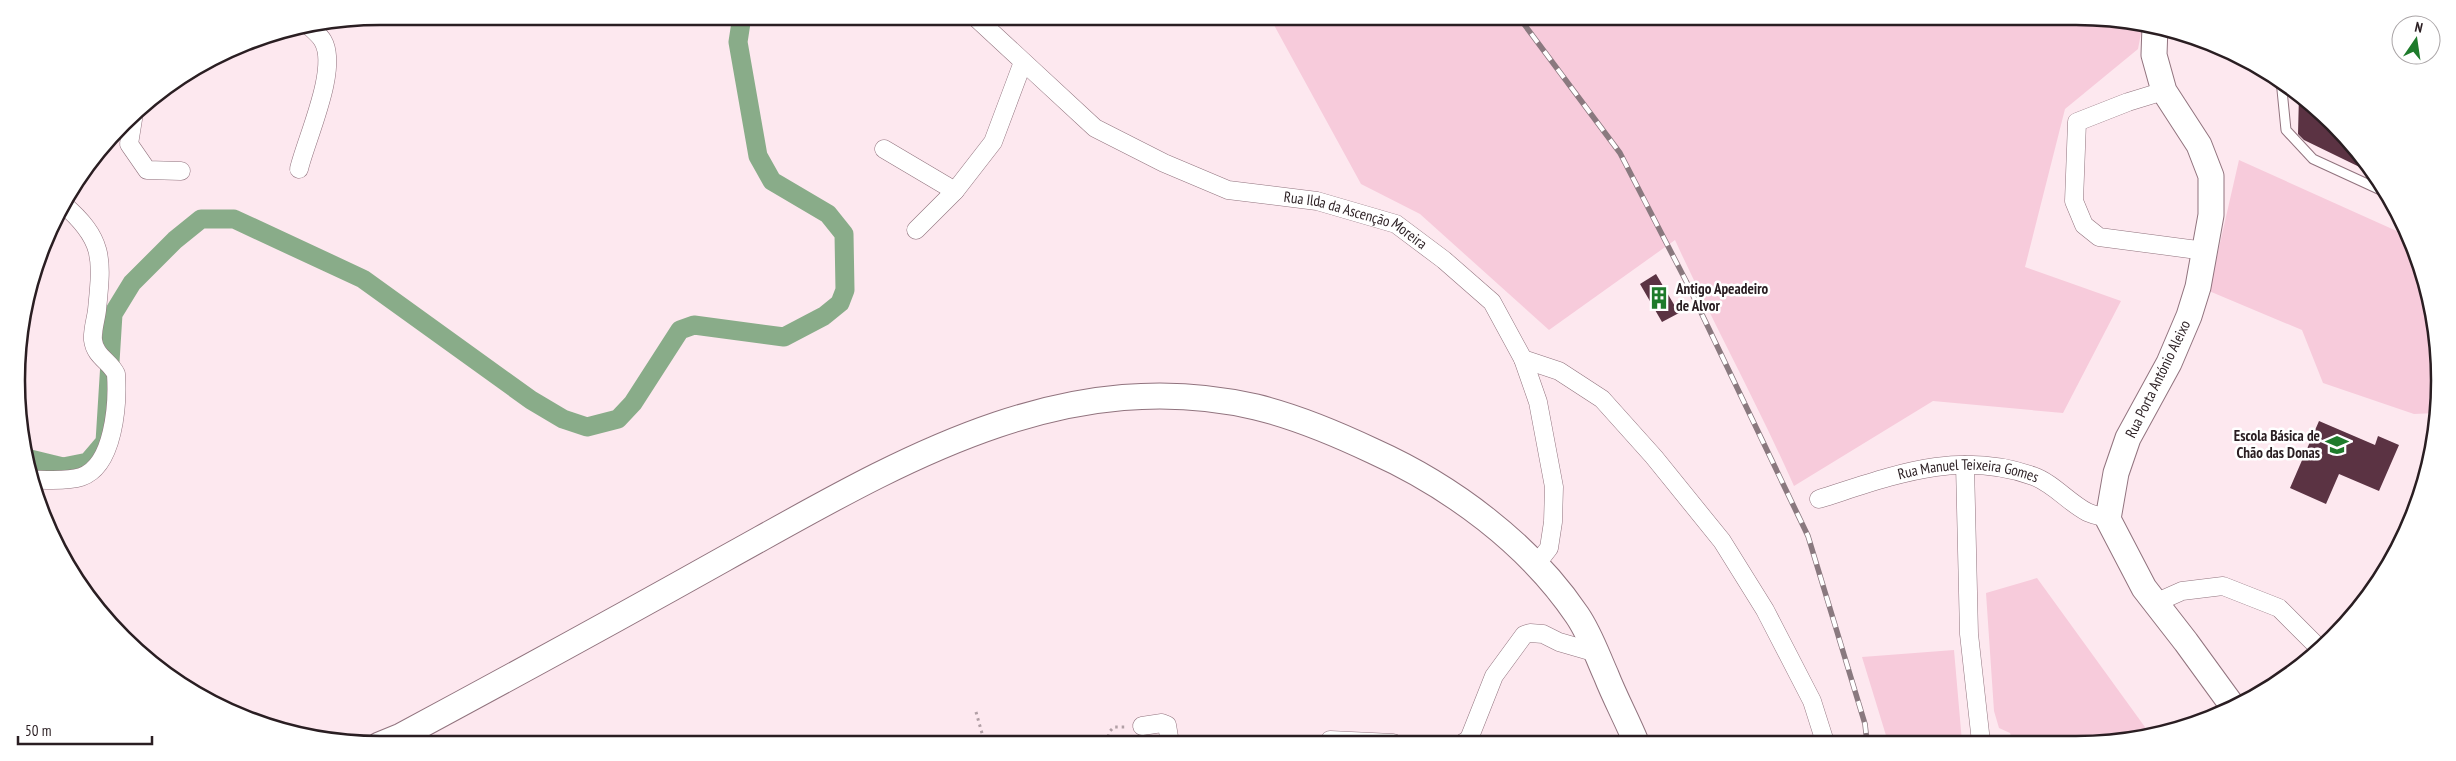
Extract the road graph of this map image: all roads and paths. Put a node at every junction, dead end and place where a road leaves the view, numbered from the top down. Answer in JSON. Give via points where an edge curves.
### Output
{"nodes":[{"id":1,"x":984,"y":25,"type":"edge"},
{"id":2,"x":314,"y":31,"type":"edge"},
{"id":3,"x":2154,"y":34,"type":"edge"},
{"id":4,"x":1023,"y":62,"type":"junction"},
{"id":5,"x":2164,"y":91,"type":"junction"},
{"id":6,"x":2282,"y":91,"type":"edge"},
{"id":7,"x":132,"y":126,"type":"edge"},
{"id":8,"x":884,"y":150,"type":"dead end"},
{"id":9,"x":299,"y":169,"type":"dead end"},
{"id":10,"x":180,"y":171,"type":"dead end"},
{"id":11,"x":2374,"y":187,"type":"edge"},
{"id":12,"x":955,"y":191,"type":"junction"},
{"id":13,"x":69,"y":210,"type":"edge"},
{"id":14,"x":916,"y":230,"type":"dead end"},
{"id":15,"x":2205,"y":251,"type":"junction"},
{"id":16,"x":1523,"y":359,"type":"junction"},
{"id":17,"x":1965,"y":465,"type":"junction"},
{"id":18,"x":39,"y":480,"type":"edge"},
{"id":19,"x":1819,"y":499,"type":"dead end"},
{"id":20,"x":2108,"y":518,"type":"junction"},
{"id":21,"x":1535,"y":566,"type":"junction"},
{"id":22,"x":2155,"y":603,"type":"junction"},
{"id":23,"x":2315,"y":644,"type":"edge"},
{"id":24,"x":1597,"y":653,"type":"junction"},
{"id":25,"x":2229,"y":701,"type":"edge"},
{"id":26,"x":976,"y":712,"type":"dead end"},
{"id":27,"x":1142,"y":726,"type":"joint"},
{"id":28,"x":401,"y":736,"type":"edge"},
{"id":29,"x":983,"y":736,"type":"edge"},
{"id":30,"x":1108,"y":736,"type":"edge"},
{"id":31,"x":1169,"y":736,"type":"edge"},
{"id":32,"x":1471,"y":736,"type":"edge"},
{"id":33,"x":1633,"y":736,"type":"edge"},
{"id":34,"x":1823,"y":736,"type":"edge"},
{"id":35,"x":1980,"y":736,"type":"edge"}],
"edges":[{"from":1,"to":4,"type":"street","name":"Rua Ilda da Ascenção Moreira"},
{"from":2,"to":9,"type":"street","via":[[323,41],[327,55],[326,82]]},
{"from":3,"to":5,"type":"main road","name":"Rua Porta António Aleixo","via":[[2154,54]]},
{"from":4,"to":12,"type":"street","via":[[994,142]]},
{"from":4,"to":16,"type":"street","name":"Rua Ilda da Ascenção Moreira","via":[[1095,128],[1164,164],[1228,190],[1317,202],[1396,224],[1492,302]]},
{"from":5,"to":15,"type":"main road","name":"Rua Porta António Aleixo","via":[[2199,145],[2211,176],[2211,215]]},
{"from":5,"to":15,"type":"street","via":[[2077,122],[2074,201],[2084,225],[2099,237]]},
{"from":6,"to":11,"type":"lane","via":[[2286,130],[2312,159]]},
{"from":7,"to":10,"type":"street","via":[[129,144],[147,170]]},
{"from":8,"to":12,"type":"street"},
{"from":12,"to":14,"type":"street"},
{"from":13,"to":18,"type":"street","via":[[93,235],[99,253],[101,275],[93,340],[98,356],[109,364],[117,383],[110,442],[103,460],[80,477]]},
{"from":15,"to":20,"type":"main road","name":"Rua Porta António Aleixo","via":[[2189,316],[2169,363],[2128,438],[2116,473]]},
{"from":16,"to":21,"type":"street","name":"Rua Ilda da Ascenção Moreira","via":[[1538,402],[1554,487],[1549,548]]},
{"from":16,"to":34,"type":"street","via":[[1559,372],[1602,399],[1722,541],[1765,610],[1812,701]]},
{"from":17,"to":19,"type":"street","name":"Rua Manuel Teixeira Gomes","via":[[1923,467]]},
{"from":17,"to":20,"type":"street","name":"Rua Manuel Teixeira Gomes","via":[[2003,467],[2036,477],[2087,512]]},
{"from":17,"to":35,"type":"street","via":[[1969,634]]},
{"from":20,"to":22,"type":"main road"},
{"from":21,"to":24,"type":"main road","via":[[1578,616]]},
{"from":21,"to":28,"type":"main road","via":[[1498,528],[1445,490],[1385,456],[1317,425],[1254,407],[1197,398],[1139,397],[1084,402],[1014,417],[962,436],[873,476]]},
{"from":22,"to":23,"type":"street","via":[[2182,591],[2223,586],[2279,608]]},
{"from":22,"to":25,"type":"main road"},
{"from":24,"to":32,"type":"street","via":[[1543,634],[1530,632],[1524,635],[1494,676]]},
{"from":24,"to":33,"type":"main road"},
{"from":26,"to":29,"type":"path"},
{"from":27,"to":30,"type":"path","via":[[1114,727]]},
{"from":27,"to":31,"type":"street","via":[[1167,724]]}]}
